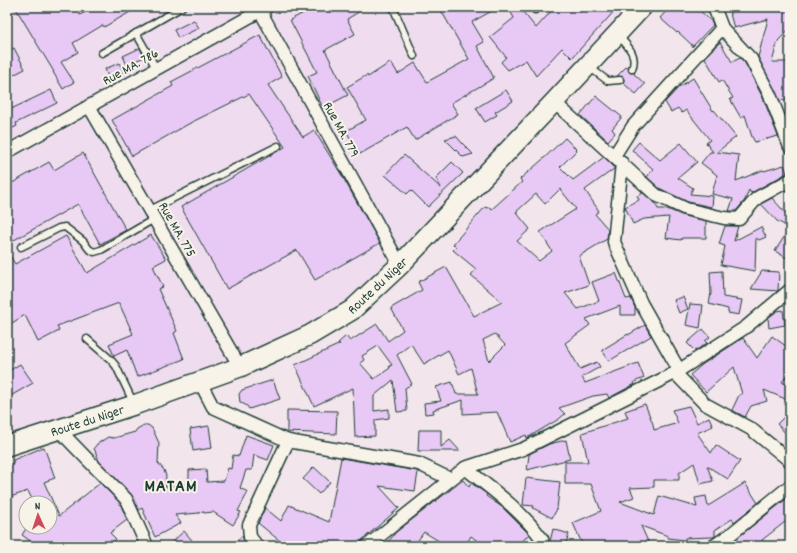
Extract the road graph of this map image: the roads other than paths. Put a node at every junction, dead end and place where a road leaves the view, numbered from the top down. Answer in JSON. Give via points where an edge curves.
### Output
{"nodes":[{"id":1,"x":182,"y":7,"type":"edge"},
{"id":2,"x":393,"y":7,"type":"edge"},
{"id":3,"x":642,"y":7,"type":"edge"},
{"id":4,"x":714,"y":7,"type":"edge"},
{"id":5,"x":262,"y":8,"type":"edge"},
{"id":6,"x":722,"y":28,"type":"junction"},
{"id":7,"x":136,"y":33,"type":"junction"},
{"id":8,"x":617,"y":34,"type":"junction"},
{"id":9,"x":102,"y":53,"type":"dead end"},
{"id":10,"x":414,"y":56,"type":"dead end"},
{"id":11,"x":588,"y":66,"type":"junction"},
{"id":12,"x":156,"y":68,"type":"junction"},
{"id":13,"x":632,"y":69,"type":"dead end"},
{"id":14,"x":620,"y":80,"type":"dead end"},
{"id":15,"x":554,"y":102,"type":"junction"},
{"id":16,"x":89,"y":106,"type":"junction"},
{"id":17,"x":278,"y":146,"type":"dead end"},
{"id":18,"x":790,"y":147,"type":"edge"},
{"id":19,"x":7,"y":152,"type":"edge"},
{"id":20,"x":618,"y":159,"type":"junction"},
{"id":21,"x":790,"y":180,"type":"edge"},
{"id":22,"x":152,"y":215,"type":"junction"},
{"id":23,"x":22,"y":247,"type":"dead end"},
{"id":24,"x":400,"y":265,"type":"junction"},
{"id":25,"x":788,"y":296,"type":"edge"},
{"id":26,"x":87,"y":339,"type":"dead end"},
{"id":27,"x":240,"y":367,"type":"junction"},
{"id":28,"x":677,"y":371,"type":"junction"},
{"id":29,"x":200,"y":382,"type":"junction"},
{"id":30,"x":134,"y":405,"type":"junction"},
{"id":31,"x":58,"y":429,"type":"junction"},
{"id":32,"x":288,"y":441,"type":"junction"},
{"id":33,"x":7,"y":446,"type":"edge"},
{"id":34,"x":790,"y":461,"type":"edge"},
{"id":35,"x":465,"y":468,"type":"junction"},
{"id":36,"x":450,"y":479,"type":"junction"},
{"id":37,"x":790,"y":486,"type":"edge"},
{"id":38,"x":148,"y":546,"type":"edge"},
{"id":39,"x":257,"y":546,"type":"edge"},
{"id":40,"x":367,"y":546,"type":"edge"},
{"id":41,"x":542,"y":546,"type":"edge"},
{"id":42,"x":714,"y":546,"type":"edge"}],
"edges":[{"from":1,"to":7,"type":"lane"},
{"from":2,"to":10,"type":"lane"},
{"from":3,"to":8,"type":"main road","name":"Route du Niger"},
{"from":4,"to":6,"type":"street"},
{"from":5,"to":12,"type":"street","name":"Rue MA. 786"},
{"from":5,"to":24,"type":"street","name":"Rue MA. 779"},
{"from":6,"to":18,"type":"street","via":[[751,59],[770,94]]},
{"from":6,"to":20,"type":"street","via":[[633,126]]},
{"from":7,"to":9,"type":"lane"},
{"from":7,"to":12,"type":"lane"},
{"from":8,"to":11,"type":"main road","name":"Route du Niger"},
{"from":8,"to":13,"type":"lane","via":[[632,51],[635,62]]},
{"from":11,"to":14,"type":"lane","via":[[608,81]]},
{"from":11,"to":15,"type":"main road","name":"Route du Niger"},
{"from":12,"to":16,"type":"street","name":"Rue MA. 786"},
{"from":15,"to":20,"type":"street"},
{"from":15,"to":24,"type":"main road","name":"Route du Niger"},
{"from":16,"to":19,"type":"street","name":"Rue MA. 786"},
{"from":16,"to":22,"type":"street","name":"Rue MA. 775"},
{"from":17,"to":22,"type":"lane"},
{"from":20,"to":21,"type":"street","via":[[656,195],[686,209],[724,218],[739,219],[757,198]]},
{"from":20,"to":28,"type":"street","via":[[614,242],[641,303]]},
{"from":22,"to":23,"type":"lane","via":[[101,250],[94,252],[66,227]]},
{"from":22,"to":27,"type":"street","name":"Rue MA. 775"},
{"from":24,"to":27,"type":"main road","name":"Route du Niger","via":[[352,310],[310,335]]},
{"from":25,"to":28,"type":"street","via":[[746,327]]},
{"from":26,"to":30,"type":"lane","via":[[116,366]]},
{"from":27,"to":29,"type":"main road","name":"Route du Niger"},
{"from":28,"to":34,"type":"street","via":[[705,404],[751,428]]},
{"from":28,"to":35,"type":"street","via":[[523,449]]},
{"from":29,"to":30,"type":"main road","name":"Route du Niger"},
{"from":29,"to":32,"type":"street","via":[[213,407]]},
{"from":30,"to":31,"type":"main road","name":"Route du Niger"},
{"from":31,"to":33,"type":"main road","name":"Route du Niger"},
{"from":31,"to":38,"type":"street","via":[[126,498]]},
{"from":32,"to":36,"type":"street","via":[[419,464]]},
{"from":32,"to":39,"type":"street","via":[[249,525],[250,538]]},
{"from":35,"to":36,"type":"street"},
{"from":35,"to":41,"type":"street","via":[[530,522],[542,539]]},
{"from":36,"to":40,"type":"street"},
{"from":37,"to":42,"type":"street"}]}
